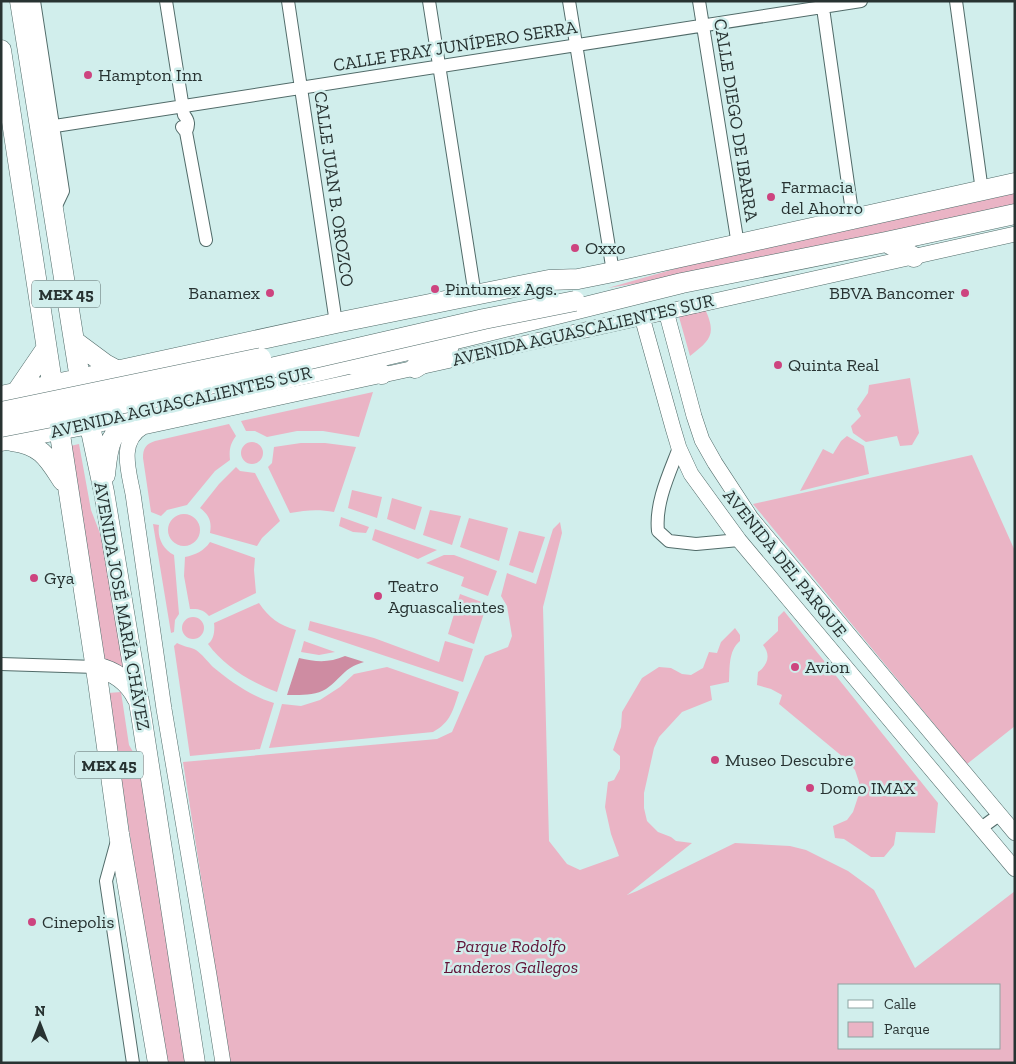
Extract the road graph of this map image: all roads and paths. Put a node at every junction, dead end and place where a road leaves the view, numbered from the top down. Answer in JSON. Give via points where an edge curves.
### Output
{"nodes":[{"id":1,"x":20,"y":1,"type":"edge"},
{"id":2,"x":34,"y":1,"type":"edge"},
{"id":3,"x":166,"y":1,"type":"edge"},
{"id":4,"x":288,"y":1,"type":"edge"},
{"id":5,"x":429,"y":1,"type":"edge"},
{"id":6,"x":569,"y":1,"type":"edge"},
{"id":7,"x":698,"y":1,"type":"edge"},
{"id":8,"x":861,"y":1,"type":"edge"},
{"id":9,"x":956,"y":1,"type":"edge"},
{"id":10,"x":823,"y":4,"type":"edge"},
{"id":11,"x":702,"y":26,"type":"junction"},
{"id":12,"x":576,"y":45,"type":"junction"},
{"id":13,"x":1,"y":50,"type":"edge"},
{"id":14,"x":439,"y":67,"type":"junction"},
{"id":15,"x":301,"y":88,"type":"junction"},
{"id":16,"x":183,"y":111,"type":"junction"},
{"id":17,"x":55,"y":126,"type":"junction"},
{"id":18,"x":1015,"y":184,"type":"edge"},
{"id":19,"x":982,"y":191,"type":"junction"},
{"id":20,"x":54,"y":210,"type":"junction"},
{"id":21,"x":1015,"y":214,"type":"edge"},
{"id":22,"x":853,"y":219,"type":"junction"},
{"id":23,"x":1015,"y":234,"type":"edge"},
{"id":24,"x":206,"y":240,"type":"dead end"},
{"id":25,"x":886,"y":242,"type":"junction"},
{"id":26,"x":738,"y":245,"type":"junction"},
{"id":27,"x":914,"y":257,"type":"junction"},
{"id":28,"x":613,"y":272,"type":"junction"},
{"id":29,"x":578,"y":279,"type":"junction"},
{"id":30,"x":682,"y":283,"type":"junction"},
{"id":31,"x":475,"y":295,"type":"junction"},
{"id":32,"x":666,"y":311,"type":"junction"},
{"id":33,"x":642,"y":317,"type":"junction"},
{"id":34,"x":336,"y":323,"type":"junction"},
{"id":35,"x":464,"y":337,"type":"junction"},
{"id":36,"x":74,"y":341,"type":"junction"},
{"id":37,"x":233,"y":346,"type":"junction"},
{"id":38,"x":46,"y":349,"type":"junction"},
{"id":39,"x":350,"y":364,"type":"junction"},
{"id":40,"x":415,"y":368,"type":"junction"},
{"id":41,"x":118,"y":371,"type":"junction"},
{"id":42,"x":382,"y":374,"type":"junction"},
{"id":43,"x":80,"y":379,"type":"junction"},
{"id":44,"x":52,"y":385,"type":"junction"},
{"id":45,"x":9,"y":394,"type":"edge"},
{"id":46,"x":220,"y":394,"type":"junction"},
{"id":47,"x":1,"y":412,"type":"edge"},
{"id":48,"x":149,"y":418,"type":"junction"},
{"id":49,"x":89,"y":424,"type":"junction"},
{"id":50,"x":59,"y":430,"type":"junction"},
{"id":51,"x":2,"y":436,"type":"edge"},
{"id":52,"x":679,"y":448,"type":"junction"},
{"id":53,"x":68,"y":488,"type":"junction"},
{"id":54,"x":104,"y":492,"type":"junction"},
{"id":55,"x":739,"y":540,"type":"junction"},
{"id":56,"x":1,"y":664,"type":"edge"},
{"id":57,"x":96,"y":666,"type":"junction"},
{"id":58,"x":140,"y":706,"type":"junction"},
{"id":59,"x":164,"y":709,"type":"junction"},
{"id":60,"x":173,"y":759,"type":"junction"},
{"id":61,"x":149,"y":765,"type":"junction"},
{"id":62,"x":999,"y":815,"type":"junction"},
{"id":63,"x":980,"y":828,"type":"junction"},
{"id":64,"x":1015,"y":833,"type":"edge"},
{"id":65,"x":119,"y":834,"type":"junction"},
{"id":66,"x":1015,"y":869,"type":"edge"},
{"id":67,"x":133,"y":1063,"type":"edge"},
{"id":68,"x":158,"y":1063,"type":"edge"},
{"id":69,"x":195,"y":1063,"type":"edge"},
{"id":70,"x":222,"y":1063,"type":"edge"}],
"edges":[{"from":1,"to":20,"type":"main road","name":"AVENIDA JOSÉ MARÍA CHÁVEZ","number":"MEX 45"},
{"from":2,"to":17,"type":"street"},
{"from":3,"to":16,"type":"street"},
{"from":4,"to":15,"type":"street","name":"CALLE JUAN B. OROZCO"},
{"from":5,"to":14,"type":"street"},
{"from":6,"to":12,"type":"street"},
{"from":7,"to":11,"type":"street","name":"CALLE DIEGO DE IBARRA"},
{"from":8,"to":10,"type":"street","name":"CALLE FRAY JUNÍPERO SERRA"},
{"from":9,"to":19,"type":"street"},
{"from":10,"to":11,"type":"street","name":"CALLE FRAY JUNÍPERO SERRA"},
{"from":10,"to":22,"type":"street"},
{"from":11,"to":12,"type":"street","name":"CALLE FRAY JUNÍPERO SERRA"},
{"from":11,"to":26,"type":"street","name":"CALLE DIEGO DE IBARRA"},
{"from":12,"to":14,"type":"street","name":"CALLE FRAY JUNÍPERO SERRA"},
{"from":12,"to":28,"type":"street"},
{"from":13,"to":38,"type":"main road","name":"AVENIDA JOSÉ MARÍA CHÁVEZ","number":"MEX 45"},
{"from":14,"to":15,"type":"street","name":"CALLE FRAY JUNÍPERO SERRA"},
{"from":14,"to":31,"type":"street"},
{"from":15,"to":16,"type":"street","name":"CALLE FRAY JUNÍPERO SERRA"},
{"from":15,"to":34,"type":"street","name":"CALLE JUAN B. OROZCO"},
{"from":16,"to":17,"type":"street","name":"CALLE FRAY JUNÍPERO SERRA"},
{"from":16,"to":24,"type":"street","via":[[182,127],[186,132]]},
{"from":17,"to":20,"type":"street","via":[[64,191]]},
{"from":18,"to":19,"type":"main road","name":"AVENIDA AGUASCALIENTES SUR"},
{"from":19,"to":22,"type":"main road","name":"AVENIDA AGUASCALIENTES SUR"},
{"from":20,"to":36,"type":"main road","name":"AVENIDA JOSÉ MARÍA CHÁVEZ","number":"MEX 45"},
{"from":21,"to":25,"type":"main road","name":"AVENIDA AGUASCALIENTES SUR"},
{"from":22,"to":26,"type":"main road","name":"AVENIDA AGUASCALIENTES SUR"},
{"from":23,"to":27,"type":"street","name":"AVENIDA AGUASCALIENTES SUR"},
{"from":25,"to":27,"type":"main road"},
{"from":25,"to":30,"type":"main road","name":"AVENIDA AGUASCALIENTES SUR"},
{"from":26,"to":28,"type":"main road","name":"AVENIDA AGUASCALIENTES SUR"},
{"from":27,"to":32,"type":"street","name":"AVENIDA AGUASCALIENTES SUR"},
{"from":28,"to":29,"type":"main road","name":"AVENIDA AGUASCALIENTES SUR"},
{"from":29,"to":31,"type":"main road","name":"AVENIDA AGUASCALIENTES SUR","via":[[549,280]]},
{"from":29,"to":47,"type":"main road","name":"AVENIDA AGUASCALIENTES SUR","bridge":true,"via":[[552,291],[496,304]]},
{"from":30,"to":35,"type":"main road","name":"AVENIDA AGUASCALIENTES SUR"},
{"from":30,"to":51,"type":"main road","name":"AVENIDA AGUASCALIENTES SUR","bridge":true,"via":[[475,321]]},
{"from":31,"to":34,"type":"main road","name":"AVENIDA AGUASCALIENTES SUR"},
{"from":32,"to":33,"type":"street","name":"AVENIDA AGUASCALIENTES SUR"},
{"from":32,"to":62,"type":"street","name":"AVENIDA DEL PARQUE","via":[[702,440],[751,518]]},
{"from":33,"to":40,"type":"street","name":"AVENIDA AGUASCALIENTES SUR"},
{"from":33,"to":52,"type":"street","name":"AVENIDA DEL PARQUE"},
{"from":34,"to":37,"type":"main road","name":"AVENIDA AGUASCALIENTES SUR"},
{"from":35,"to":39,"type":"main road","name":"AVENIDA AGUASCALIENTES SUR"},
{"from":35,"to":40,"type":"main road"},
{"from":36,"to":41,"type":"main road"},
{"from":36,"to":43,"type":"main road","name":"AVENIDA JOSÉ MARÍA CHÁVEZ","number":"MEX 45"},
{"from":37,"to":41,"type":"main road","name":"AVENIDA AGUASCALIENTES SUR"},
{"from":37,"to":46,"type":"main road","via":[[217,355],[206,368],[211,386]]},
{"from":38,"to":44,"type":"main road","name":"AVENIDA JOSÉ MARÍA CHÁVEZ","number":"MEX 45"},
{"from":38,"to":45,"type":"main road"},
{"from":39,"to":42,"type":"main road"},
{"from":39,"to":46,"type":"main road","name":"AVENIDA AGUASCALIENTES SUR"},
{"from":40,"to":42,"type":"street","name":"AVENIDA AGUASCALIENTES SUR"},
{"from":41,"to":43,"type":"main road","name":"AVENIDA AGUASCALIENTES SUR"},
{"from":42,"to":48,"type":"street","name":"AVENIDA AGUASCALIENTES SUR"},
{"from":43,"to":44,"type":"main road","name":"AVENIDA AGUASCALIENTES SUR"},
{"from":43,"to":49,"type":"main road","name":"AVENIDA JOSÉ MARÍA CHÁVEZ","number":"MEX 45"},
{"from":44,"to":45,"type":"main road","name":"AVENIDA AGUASCALIENTES SUR"},
{"from":44,"to":50,"type":"main road","name":"AVENIDA JOSÉ MARÍA CHÁVEZ","number":"MEX 45"},
{"from":46,"to":48,"type":"main road","name":"AVENIDA AGUASCALIENTES SUR"},
{"from":48,"to":49,"type":"main road","name":"AVENIDA AGUASCALIENTES SUR"},
{"from":48,"to":54,"type":"main road","via":[[126,422],[111,440]]},
{"from":48,"to":59,"type":"street","name":"AVENIDA JOSÉ MARÍA CHÁVEZ","via":[[132,436],[127,456]]},
{"from":49,"to":50,"type":"main road","name":"AVENIDA AGUASCALIENTES SUR"},
{"from":49,"to":54,"type":"main road","name":"AVENIDA JOSÉ MARÍA CHÁVEZ","number":"MEX 45"},
{"from":50,"to":51,"type":"main road","name":"AVENIDA AGUASCALIENTES SUR"},
{"from":50,"to":53,"type":"main road","name":"AVENIDA JOSÉ MARÍA CHÁVEZ","number":"MEX 45"},
{"from":51,"to":53,"type":"main road","via":[[39,449],[49,458]]},
{"from":52,"to":55,"type":"street","name":"AVENIDA DEL PARQUE","via":[[691,474]]},
{"from":52,"to":55,"type":"street","via":[[660,500],[658,532],[669,542],[696,544]]},
{"from":53,"to":57,"type":"main road","name":"AVENIDA JOSÉ MARÍA CHÁVEZ","number":"MEX 45"},
{"from":54,"to":58,"type":"main road","name":"AVENIDA JOSÉ MARÍA CHÁVEZ","number":"MEX 45"},
{"from":55,"to":63,"type":"street","name":"AVENIDA DEL PARQUE"},
{"from":56,"to":57,"type":"street"},
{"from":57,"to":58,"type":"main road","via":[[118,675],[130,685]]},
{"from":57,"to":65,"type":"main road","name":"AVENIDA JOSÉ MARÍA CHÁVEZ","number":"MEX 45"},
{"from":58,"to":59,"type":"street"},
{"from":58,"to":61,"type":"main road","name":"AVENIDA JOSÉ MARÍA CHÁVEZ","number":"MEX 45"},
{"from":59,"to":60,"type":"street","name":"AVENIDA JOSÉ MARÍA CHÁVEZ"},
{"from":60,"to":61,"type":"street"},
{"from":60,"to":70,"type":"street","name":"AVENIDA JOSÉ MARÍA CHÁVEZ"},
{"from":61,"to":69,"type":"main road","name":"AVENIDA JOSÉ MARÍA CHÁVEZ","number":"MEX 45"},
{"from":62,"to":63,"type":"street"},
{"from":62,"to":64,"type":"street","name":"AVENIDA DEL PARQUE"},
{"from":63,"to":66,"type":"street","name":"AVENIDA DEL PARQUE"},
{"from":65,"to":67,"type":"street","via":[[106,881]]},
{"from":65,"to":68,"type":"main road","name":"AVENIDA JOSÉ MARÍA CHÁVEZ","number":"MEX 45"}]}
